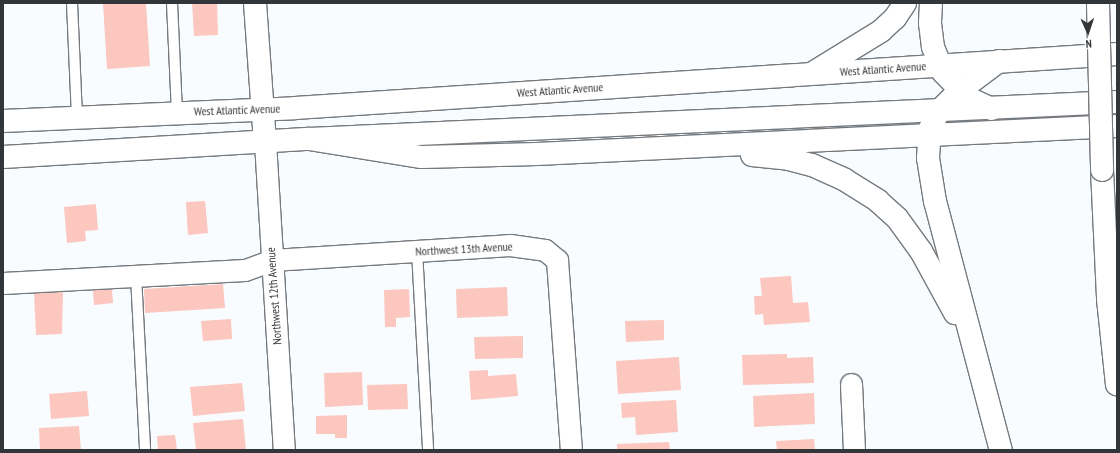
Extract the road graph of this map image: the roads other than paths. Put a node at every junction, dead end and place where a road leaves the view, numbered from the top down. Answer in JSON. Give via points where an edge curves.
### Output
{"nodes":[{"id":1,"x":72,"y":3,"type":"edge"},
{"id":2,"x":172,"y":3,"type":"edge"},
{"id":3,"x":255,"y":3,"type":"edge"},
{"id":4,"x":905,"y":3,"type":"edge"},
{"id":5,"x":931,"y":3,"type":"edge"},
{"id":6,"x":1098,"y":3,"type":"edge"},
{"id":7,"x":1117,"y":54,"type":"edge"},
{"id":8,"x":999,"y":61,"type":"junction"},
{"id":9,"x":939,"y":66,"type":"junction"},
{"id":10,"x":811,"y":74,"type":"junction"},
{"id":11,"x":959,"y":91,"type":"junction"},
{"id":12,"x":1117,"y":102,"type":"edge"},
{"id":13,"x":263,"y":108,"type":"junction"},
{"id":14,"x":992,"y":109,"type":"junction"},
{"id":15,"x":939,"y":111,"type":"junction"},
{"id":16,"x":177,"y":112,"type":"junction"},
{"id":17,"x":77,"y":117,"type":"junction"},
{"id":18,"x":3,"y":121,"type":"edge"},
{"id":19,"x":1117,"y":126,"type":"edge"},
{"id":20,"x":929,"y":135,"type":"junction"},
{"id":21,"x":309,"y":139,"type":"junction"},
{"id":22,"x":265,"y":142,"type":"junction"},
{"id":23,"x":641,"y":149,"type":"junction"},
{"id":24,"x":3,"y":157,"type":"edge"},
{"id":25,"x":417,"y":251,"type":"junction"},
{"id":26,"x":272,"y":260,"type":"junction"},
{"id":27,"x":136,"y":276,"type":"junction"},
{"id":28,"x":3,"y":283,"type":"edge"},
{"id":29,"x":970,"y":337,"type":"junction"},
{"id":30,"x":851,"y":384,"type":"dead end"},
{"id":31,"x":1117,"y":385,"type":"edge"},
{"id":32,"x":145,"y":450,"type":"edge"},
{"id":33,"x":284,"y":450,"type":"edge"},
{"id":34,"x":428,"y":450,"type":"edge"},
{"id":35,"x":571,"y":450,"type":"edge"},
{"id":36,"x":854,"y":450,"type":"edge"},
{"id":37,"x":1001,"y":450,"type":"edge"}],
"edges":[{"from":1,"to":17,"type":"lane"},
{"from":2,"to":16,"type":"lane"},
{"from":3,"to":13,"type":"main road"},
{"from":4,"to":10,"type":"main road","via":[[895,18],[881,31]]},
{"from":5,"to":9,"type":"main road","via":[[931,34]]},
{"from":6,"to":31,"type":"main road","bridge":true,"via":[[1106,263]]},
{"from":7,"to":8,"type":"main road","name":"West Atlantic Avenue"},
{"from":8,"to":9,"type":"main road","name":"West Atlantic Avenue"},
{"from":8,"to":11,"type":"main road"},
{"from":9,"to":10,"type":"main road","name":"West Atlantic Avenue"},
{"from":9,"to":11,"type":"main road"},
{"from":10,"to":13,"type":"main road","name":"West Atlantic Avenue"},
{"from":11,"to":14,"type":"main road","via":[[976,103]]},
{"from":11,"to":15,"type":"main road"},
{"from":12,"to":14,"type":"main road"},
{"from":13,"to":16,"type":"main road","name":"West Atlantic Avenue"},
{"from":13,"to":22,"type":"main road"},
{"from":14,"to":15,"type":"main road"},
{"from":15,"to":20,"type":"main road"},
{"from":15,"to":21,"type":"main road"},
{"from":16,"to":17,"type":"main road","name":"West Atlantic Avenue"},
{"from":17,"to":18,"type":"main road","name":"West Atlantic Avenue"},
{"from":19,"to":20,"type":"main road"},
{"from":20,"to":23,"type":"main road"},
{"from":20,"to":29,"type":"main road","via":[[928,158],[932,190]]},
{"from":21,"to":22,"type":"main road"},
{"from":21,"to":23,"type":"main road","via":[[422,157]]},
{"from":22,"to":24,"type":"main road"},
{"from":22,"to":26,"type":"street","name":"Northwest 12th Avenue"},
{"from":23,"to":29,"type":"main road","via":[[789,159],[822,169],[856,186],[878,201],[905,228],[929,262],[946,299]]},
{"from":25,"to":26,"type":"street","name":"Northwest 13th Avenue"},
{"from":25,"to":34,"type":"lane"},
{"from":25,"to":35,"type":"street","name":"Northwest 13th Avenue","via":[[510,245],[545,250],[557,260]]},
{"from":26,"to":27,"type":"street","name":"Northwest 13th Avenue","via":[[245,270]]},
{"from":26,"to":33,"type":"street","name":"Northwest 12th Avenue"},
{"from":27,"to":28,"type":"street","name":"Northwest 13th Avenue"},
{"from":27,"to":32,"type":"lane"},
{"from":29,"to":37,"type":"main road"},
{"from":30,"to":36,"type":"street"}]}
